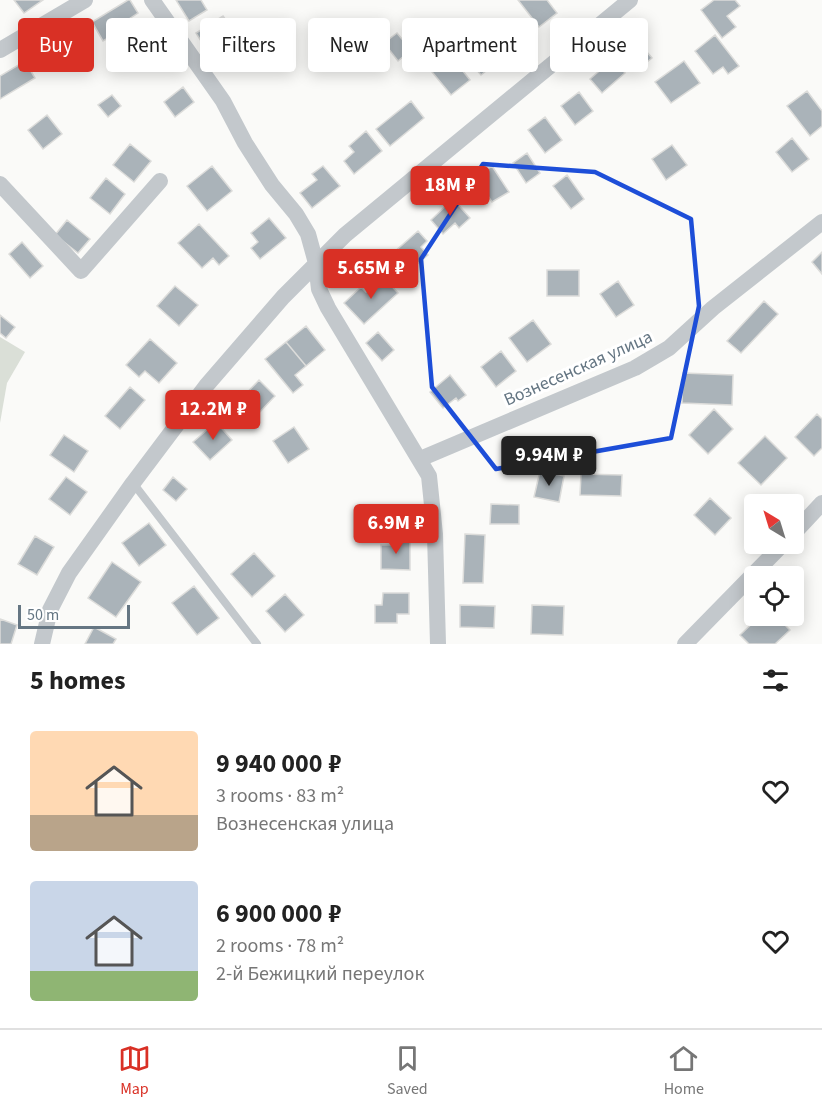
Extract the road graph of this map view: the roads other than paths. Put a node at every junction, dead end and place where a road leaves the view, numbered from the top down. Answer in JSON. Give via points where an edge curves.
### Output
{"nodes":[{"id":1,"x":85,"y":0,"type":"edge"},
{"id":2,"x":152,"y":0,"type":"edge"},
{"id":3,"x":630,"y":0,"type":"edge"},
{"id":4,"x":0,"y":50,"type":"edge"},
{"id":5,"x":160,"y":181,"type":"dead end"},
{"id":6,"x":0,"y":184,"type":"edge"},
{"id":7,"x":822,"y":222,"type":"edge"},
{"id":8,"x":316,"y":263,"type":"junction"},
{"id":9,"x":420,"y":459,"type":"junction"},
{"id":10,"x":133,"y":483,"type":"junction"},
{"id":11,"x":822,"y":503,"type":"edge"},
{"id":12,"x":804,"y":522,"type":"edge"},
{"id":13,"x":772,"y":554,"type":"edge"},
{"id":14,"x":42,"y":644,"type":"edge"},
{"id":15,"x":257,"y":644,"type":"edge"},
{"id":16,"x":438,"y":644,"type":"edge"},
{"id":17,"x":685,"y":644,"type":"edge"}],
"edges":[{"from":1,"to":4,"type":"street"},
{"from":2,"to":8,"type":"street","via":[[223,101],[272,185],[296,214],[308,234]]},
{"from":3,"to":8,"type":"street","via":[[393,194]]},
{"from":5,"to":6,"type":"street","via":[[81,271]]},
{"from":7,"to":9,"type":"street","name":"Вознесенская улица","via":[[669,348],[635,368]]},
{"from":8,"to":9,"type":"street","via":[[319,288],[328,308]]},
{"from":8,"to":10,"type":"street","via":[[206,386]]},
{"from":9,"to":16,"type":"street","via":[[429,476],[435,534]]},
{"from":10,"to":14,"type":"street","via":[[69,573],[50,610]]},
{"from":10,"to":15,"type":"lane"},
{"from":11,"to":12,"type":"street"},
{"from":13,"to":17,"type":"street"}]}
